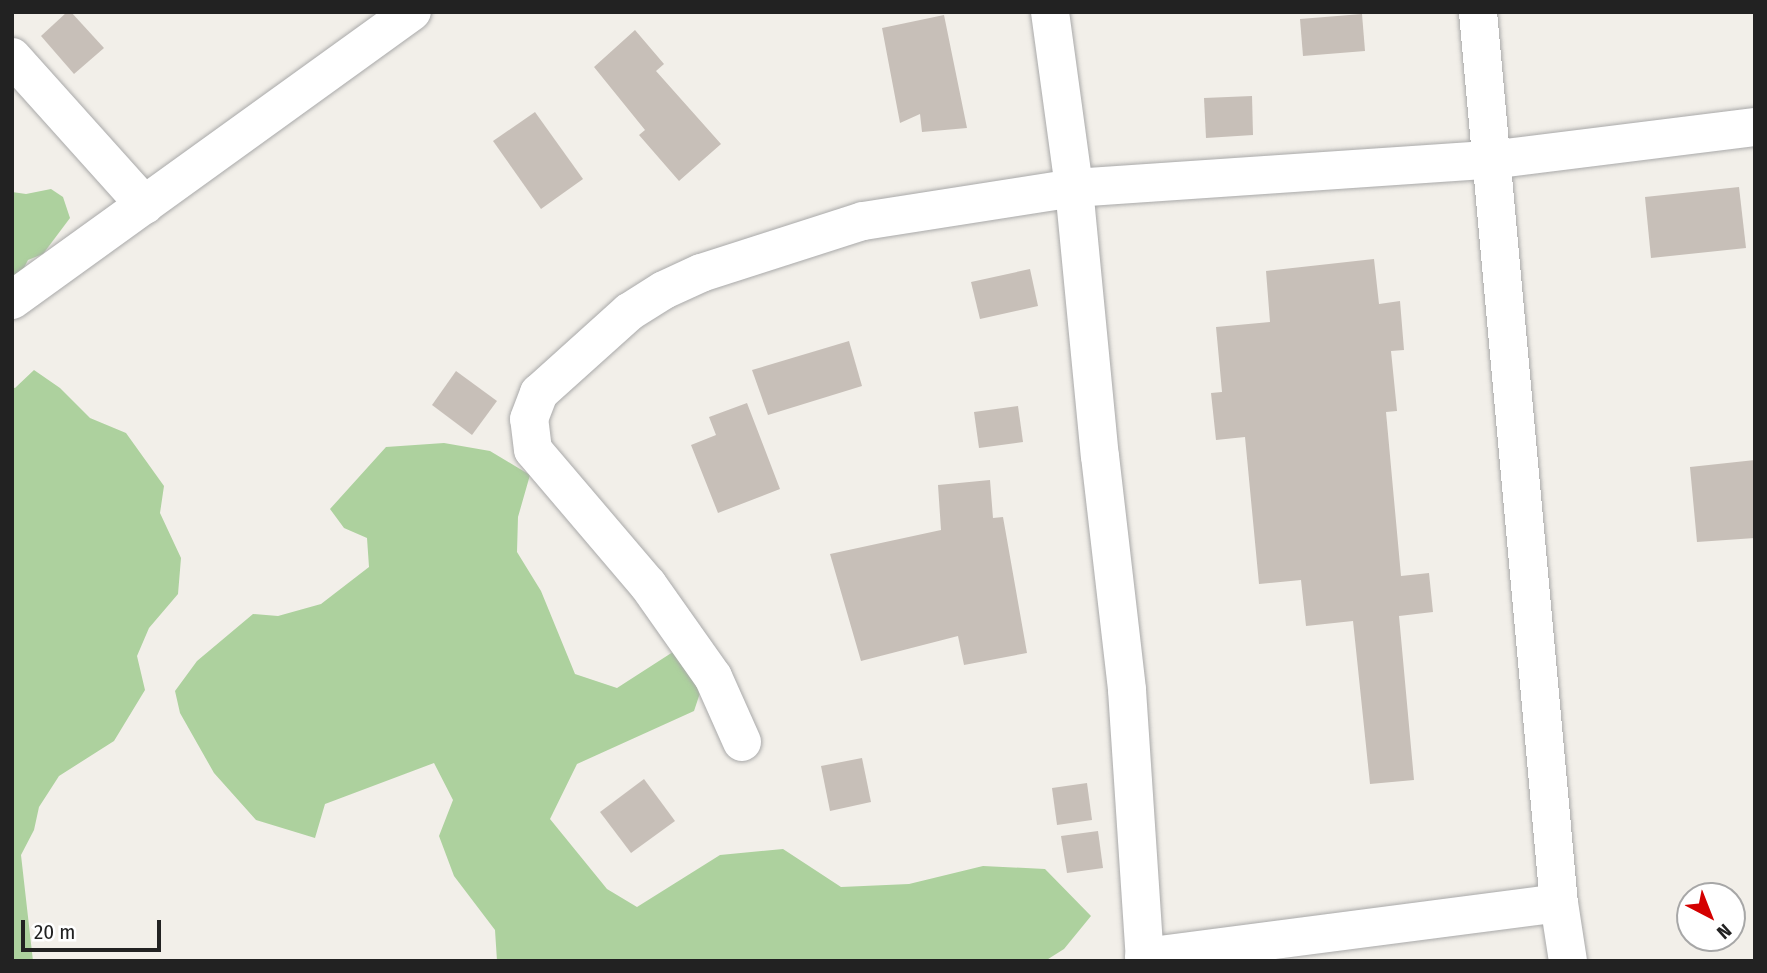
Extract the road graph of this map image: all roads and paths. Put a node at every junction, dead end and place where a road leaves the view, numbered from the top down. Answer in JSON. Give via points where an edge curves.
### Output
{"nodes":[{"id":1,"x":412,"y":12,"type":"edge"},
{"id":2,"x":1050,"y":12,"type":"edge"},
{"id":3,"x":1478,"y":12,"type":"edge"},
{"id":4,"x":12,"y":57,"type":"edge"},
{"id":5,"x":1755,"y":127,"type":"edge"},
{"id":6,"x":1490,"y":160,"type":"junction"},
{"id":7,"x":1074,"y":188,"type":"junction"},
{"id":8,"x":145,"y":205,"type":"junction"},
{"id":9,"x":12,"y":300,"type":"edge"},
{"id":10,"x":742,"y":742,"type":"dead end"},
{"id":11,"x":1559,"y":903,"type":"junction"},
{"id":12,"x":1144,"y":959,"type":"edge"},
{"id":13,"x":1568,"y":961,"type":"edge"}],
"edges":[{"from":1,"to":8,"type":"street"},
{"from":2,"to":7,"type":"street"},
{"from":3,"to":6,"type":"street"},
{"from":4,"to":8,"type":"street"},
{"from":5,"to":6,"type":"street"},
{"from":6,"to":7,"type":"street"},
{"from":6,"to":11,"type":"street"},
{"from":7,"to":10,"type":"street","via":[[863,221],[701,273],[629,312],[539,393],[530,419],[533,450],[648,585],[713,677]]},
{"from":7,"to":12,"type":"street","via":[[1127,690]]},
{"from":8,"to":9,"type":"street"},
{"from":11,"to":12,"type":"street"},
{"from":11,"to":13,"type":"street"}]}
